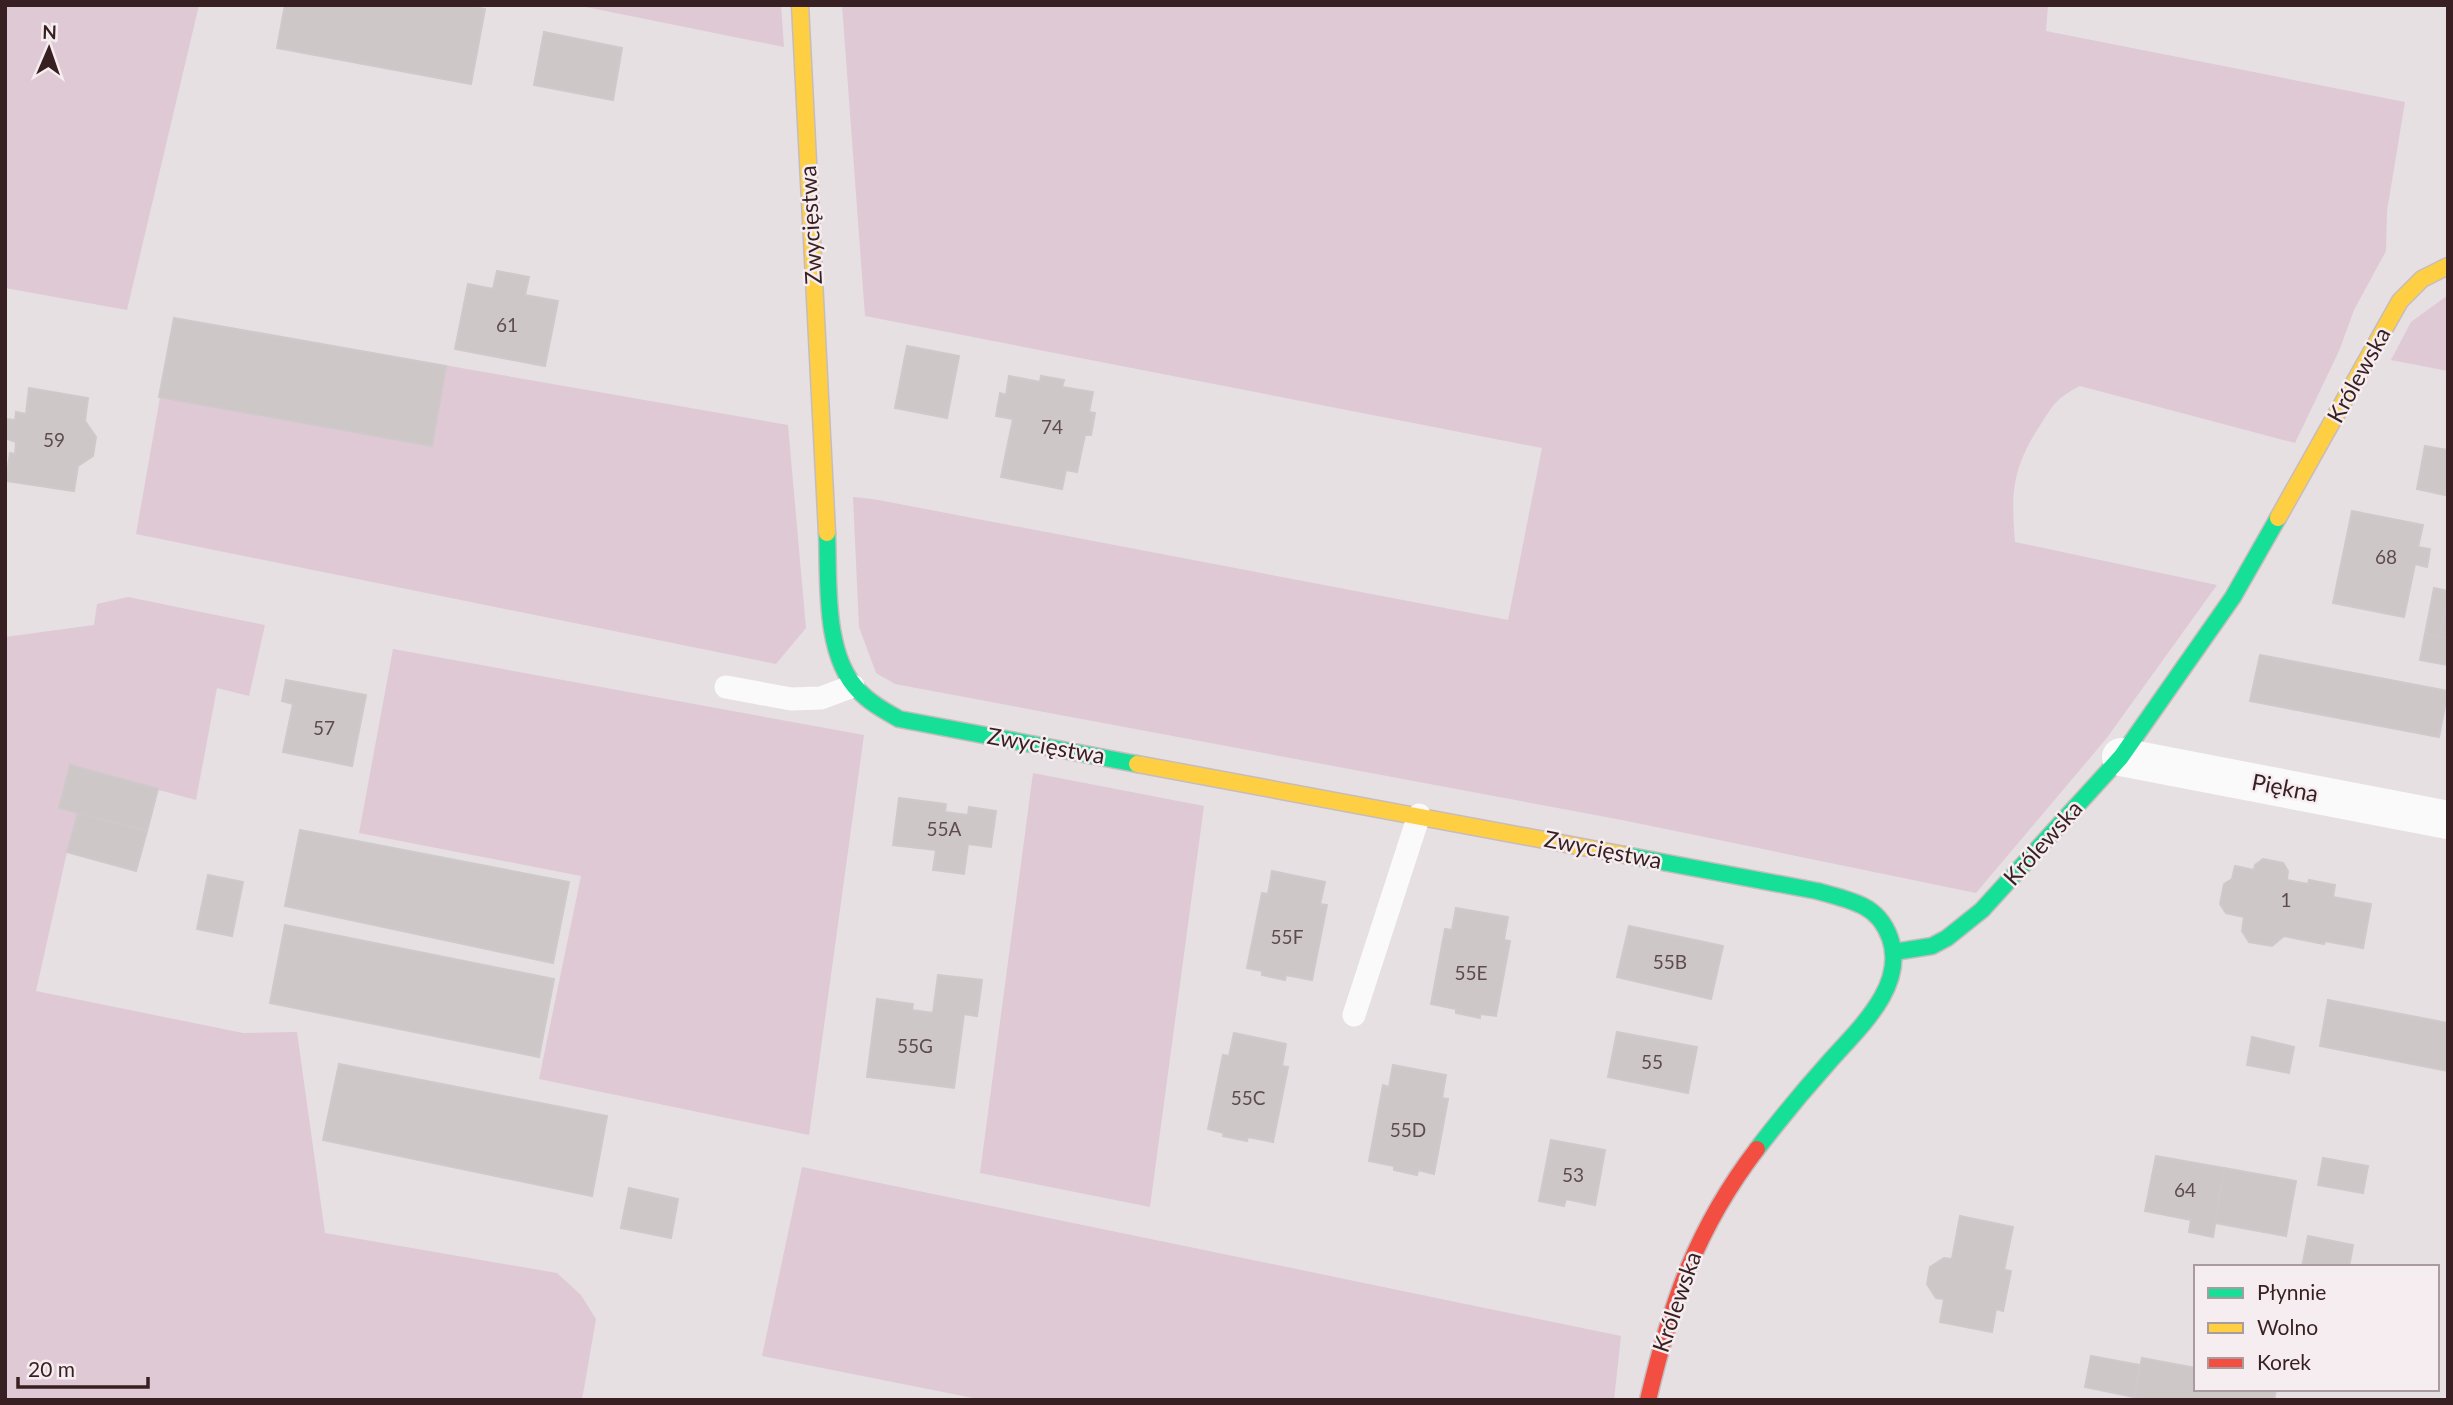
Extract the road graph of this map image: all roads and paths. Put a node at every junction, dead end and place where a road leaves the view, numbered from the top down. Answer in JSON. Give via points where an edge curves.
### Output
{"nodes":[{"id":1,"x":800,"y":5,"type":"edge"},
{"id":2,"x":2448,"y":266,"type":"edge"},
{"id":3,"x":853,"y":686,"type":"junction"},
{"id":4,"x":726,"y":687,"type":"dead end"},
{"id":5,"x":2121,"y":757,"type":"junction"},
{"id":6,"x":1419,"y":815,"type":"junction"},
{"id":7,"x":2448,"y":820,"type":"edge"},
{"id":8,"x":1894,"y":952,"type":"junction"},
{"id":9,"x":1354,"y":1015,"type":"dead end"},
{"id":10,"x":1648,"y":1400,"type":"edge"}],
"edges":[{"from":1,"to":3,"type":"street","name":"Zwycięstwa","via":[[831,620],[838,657]]},
{"from":2,"to":5,"type":"street","name":"Królewska","via":[[2422,279],[2400,301],[2233,597]]},
{"from":3,"to":4,"type":"lane","via":[[821,698],[791,699]]},
{"from":3,"to":6,"type":"street","name":"Zwycięstwa","via":[[870,703],[899,719]]},
{"from":5,"to":7,"type":"street","name":"Piękna"},
{"from":5,"to":8,"type":"street","name":"Królewska","via":[[1982,910],[1932,946]]},
{"from":6,"to":8,"type":"street","name":"Zwycięstwa","via":[[1817,891],[1875,912],[1888,927]]},
{"from":6,"to":9,"type":"lane"},
{"from":8,"to":10,"type":"street","name":"Królewska","via":[[1891,979],[1864,1023],[1748,1161],[1702,1231],[1683,1271]]}]}
